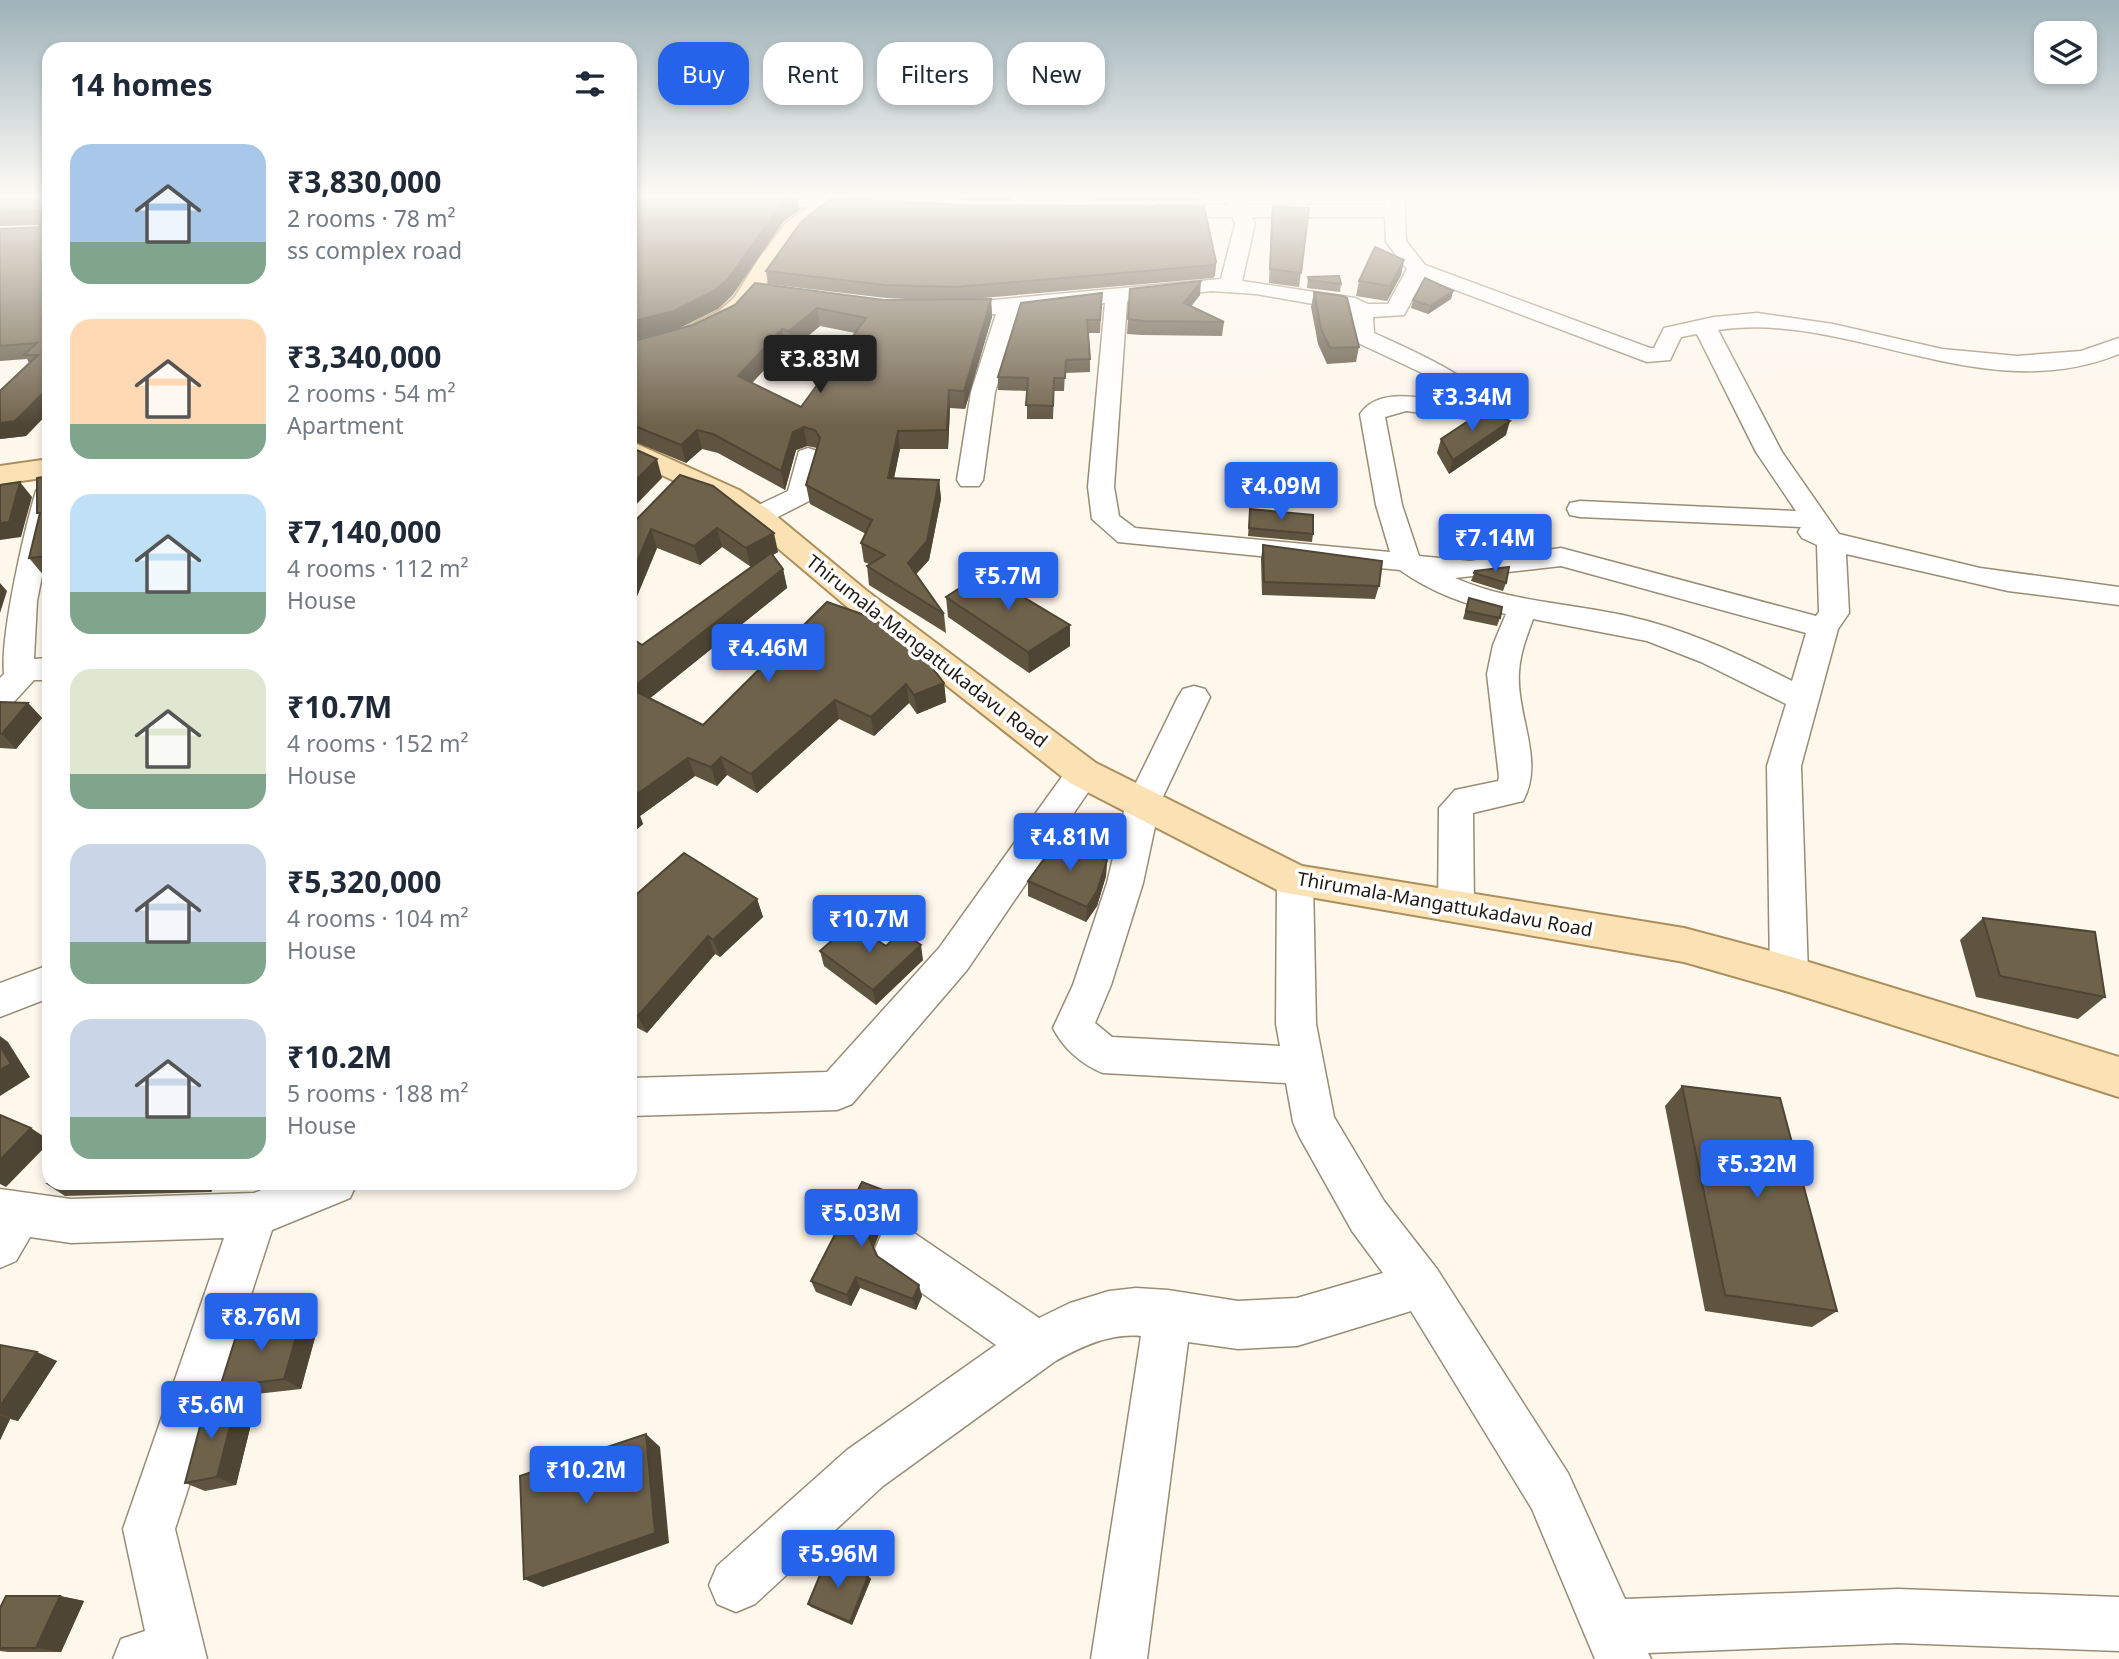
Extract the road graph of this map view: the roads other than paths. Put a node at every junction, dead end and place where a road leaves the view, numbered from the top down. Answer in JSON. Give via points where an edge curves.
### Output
{"nodes":[{"id":1,"x":772,"y":271,"type":"edge"},
{"id":2,"x":1234,"y":271,"type":"edge"},
{"id":3,"x":1418,"y":271,"type":"edge"},
{"id":4,"x":1425,"y":271,"type":"edge"},
{"id":5,"x":1230,"y":285,"type":"junction"},
{"id":6,"x":1117,"y":294,"type":"junction"},
{"id":7,"x":1010,"y":307,"type":"junction"},
{"id":8,"x":921,"y":309,"type":"edge"},
{"id":9,"x":1363,"y":311,"type":"junction"},
{"id":10,"x":1705,"y":327,"type":"junction"},
{"id":11,"x":637,"y":350,"type":"edge"},
{"id":12,"x":2116,"y":350,"type":"edge"},
{"id":13,"x":637,"y":454,"type":"edge"},
{"id":14,"x":808,"y":456,"type":"dead end"},
{"id":15,"x":42,"y":469,"type":"edge"},
{"id":16,"x":0,"y":475,"type":"edge"},
{"id":17,"x":970,"y":480,"type":"dead end"},
{"id":18,"x":1580,"y":509,"type":"dead end"},
{"id":19,"x":42,"y":515,"type":"edge"},
{"id":20,"x":758,"y":516,"type":"junction"},
{"id":21,"x":1811,"y":527,"type":"junction"},
{"id":22,"x":1407,"y":562,"type":"junction"},
{"id":23,"x":2119,"y":596,"type":"edge"},
{"id":24,"x":1524,"y":606,"type":"junction"},
{"id":25,"x":1823,"y":628,"type":"junction"},
{"id":26,"x":37,"y":670,"type":"edge"},
{"id":27,"x":0,"y":697,"type":"edge"},
{"id":28,"x":1194,"y":697,"type":"dead end"},
{"id":29,"x":1803,"y":699,"type":"junction"},
{"id":30,"x":1083,"y":773,"type":"junction"},
{"id":31,"x":1143,"y":803,"type":"junction"},
{"id":32,"x":1295,"y":881,"type":"junction"},
{"id":33,"x":1455,"y":907,"type":"junction"},
{"id":34,"x":1789,"y":974,"type":"junction"},
{"id":35,"x":42,"y":984,"type":"edge"},
{"id":36,"x":0,"y":1000,"type":"edge"},
{"id":37,"x":1304,"y":1066,"type":"junction"},
{"id":38,"x":2119,"y":1077,"type":"edge"},
{"id":39,"x":637,"y":1097,"type":"edge"},
{"id":40,"x":317,"y":1190,"type":"edge"},
{"id":41,"x":254,"y":1215,"type":"junction"},
{"id":42,"x":6,"y":1223,"type":"edge"},
{"id":43,"x":898,"y":1249,"type":"dead end"},
{"id":44,"x":1422,"y":1285,"type":"junction"},
{"id":45,"x":1168,"y":1314,"type":"junction"},
{"id":46,"x":1038,"y":1345,"type":"junction"},
{"id":47,"x":736,"y":1585,"type":"dead end"},
{"id":48,"x":2119,"y":1624,"type":"edge"},
{"id":49,"x":1616,"y":1643,"type":"edge"},
{"id":50,"x":166,"y":1658,"type":"edge"},
{"id":51,"x":1119,"y":1659,"type":"edge"}],
"edges":[{"from":1,"to":11,"type":"main road","via":[[763,293],[722,320]]},
{"from":2,"to":5,"type":"street"},
{"from":3,"to":9,"type":"street","via":[[1396,310]]},
{"from":4,"to":10,"type":"street","via":[[1647,355],[1662,355],[1672,333]]},
{"from":5,"to":6,"type":"street"},
{"from":5,"to":9,"type":"street","via":[[1346,302]]},
{"from":6,"to":7,"type":"street"},
{"from":6,"to":22,"type":"street","via":[[1101,487],[1107,519],[1114,528],[1128,536]]},
{"from":7,"to":8,"type":"street"},
{"from":7,"to":17,"type":"street","via":[[989,359]]},
{"from":9,"to":22,"type":"street","via":[[1364,337],[1427,367],[1477,401],[1471,412],[1394,404],[1381,406],[1372,414],[1389,505]]},
{"from":10,"to":12,"type":"street","via":[[1738,320],[1786,323],[1995,364],[2039,363]]},
{"from":10,"to":21,"type":"street"},
{"from":13,"to":20,"type":"main road","name":"Thirumala-Mangattukadavu Road","via":[[676,484],[729,496]]},
{"from":14,"to":20,"type":"street","via":[[800,495]]},
{"from":15,"to":16,"type":"main road"},
{"from":18,"to":21,"type":"street"},
{"from":19,"to":26,"type":"street","via":[[18,621],[18,671]]},
{"from":20,"to":30,"type":"main road","name":"Thirumala-Mangattukadavu Road","via":[[856,598]]},
{"from":21,"to":23,"type":"street","via":[[1930,566],[2065,592]]},
{"from":21,"to":25,"type":"street","via":[[1834,613]]},
{"from":22,"to":24,"type":"street","via":[[1445,587]]},
{"from":22,"to":25,"type":"street","via":[[1470,570],[1561,557]]},
{"from":24,"to":29,"type":"street","via":[[1657,634]]},
{"from":24,"to":33,"type":"street","via":[[1508,645],[1503,674],[1516,777],[1511,792],[1467,799],[1456,808]]},
{"from":25,"to":29,"type":"street"},
{"from":26,"to":27,"type":"street"},
{"from":28,"to":31,"type":"street"},
{"from":29,"to":34,"type":"street","via":[[1784,766]]},
{"from":30,"to":31,"type":"main road","name":"Thirumala-Mangattukadavu Road"},
{"from":30,"to":39,"type":"street","via":[[953,959],[837,1091]]},
{"from":31,"to":32,"type":"main road","name":"Thirumala-Mangattukadavu Road"},
{"from":31,"to":37,"type":"street","via":[[1125,883],[1073,1028],[1102,1055]]},
{"from":32,"to":33,"type":"main road","name":"Thirumala-Mangattukadavu Road"},
{"from":32,"to":37,"type":"street","via":[[1296,1024]]},
{"from":33,"to":34,"type":"main road","name":"Thirumala-Mangattukadavu Road","via":[[1684,945]]},
{"from":34,"to":38,"type":"main road","name":"Thirumala-Mangattukadavu Road"},
{"from":35,"to":36,"type":"street"},
{"from":37,"to":44,"type":"street","via":[[1314,1122],[1368,1216]]},
{"from":40,"to":41,"type":"street"},
{"from":41,"to":42,"type":"street"},
{"from":41,"to":50,"type":"street","via":[[149,1529]]},
{"from":43,"to":46,"type":"street"},
{"from":44,"to":45,"type":"street","via":[[1297,1322],[1238,1325]]},
{"from":44,"to":49,"type":"street","via":[[1550,1491]]},
{"from":45,"to":46,"type":"street","via":[[1109,1315],[1070,1327]]},
{"from":45,"to":51,"type":"street"},
{"from":46,"to":47,"type":"street","via":[[865,1468]]},
{"from":48,"to":49,"type":"street","via":[[1898,1616]]}]}
